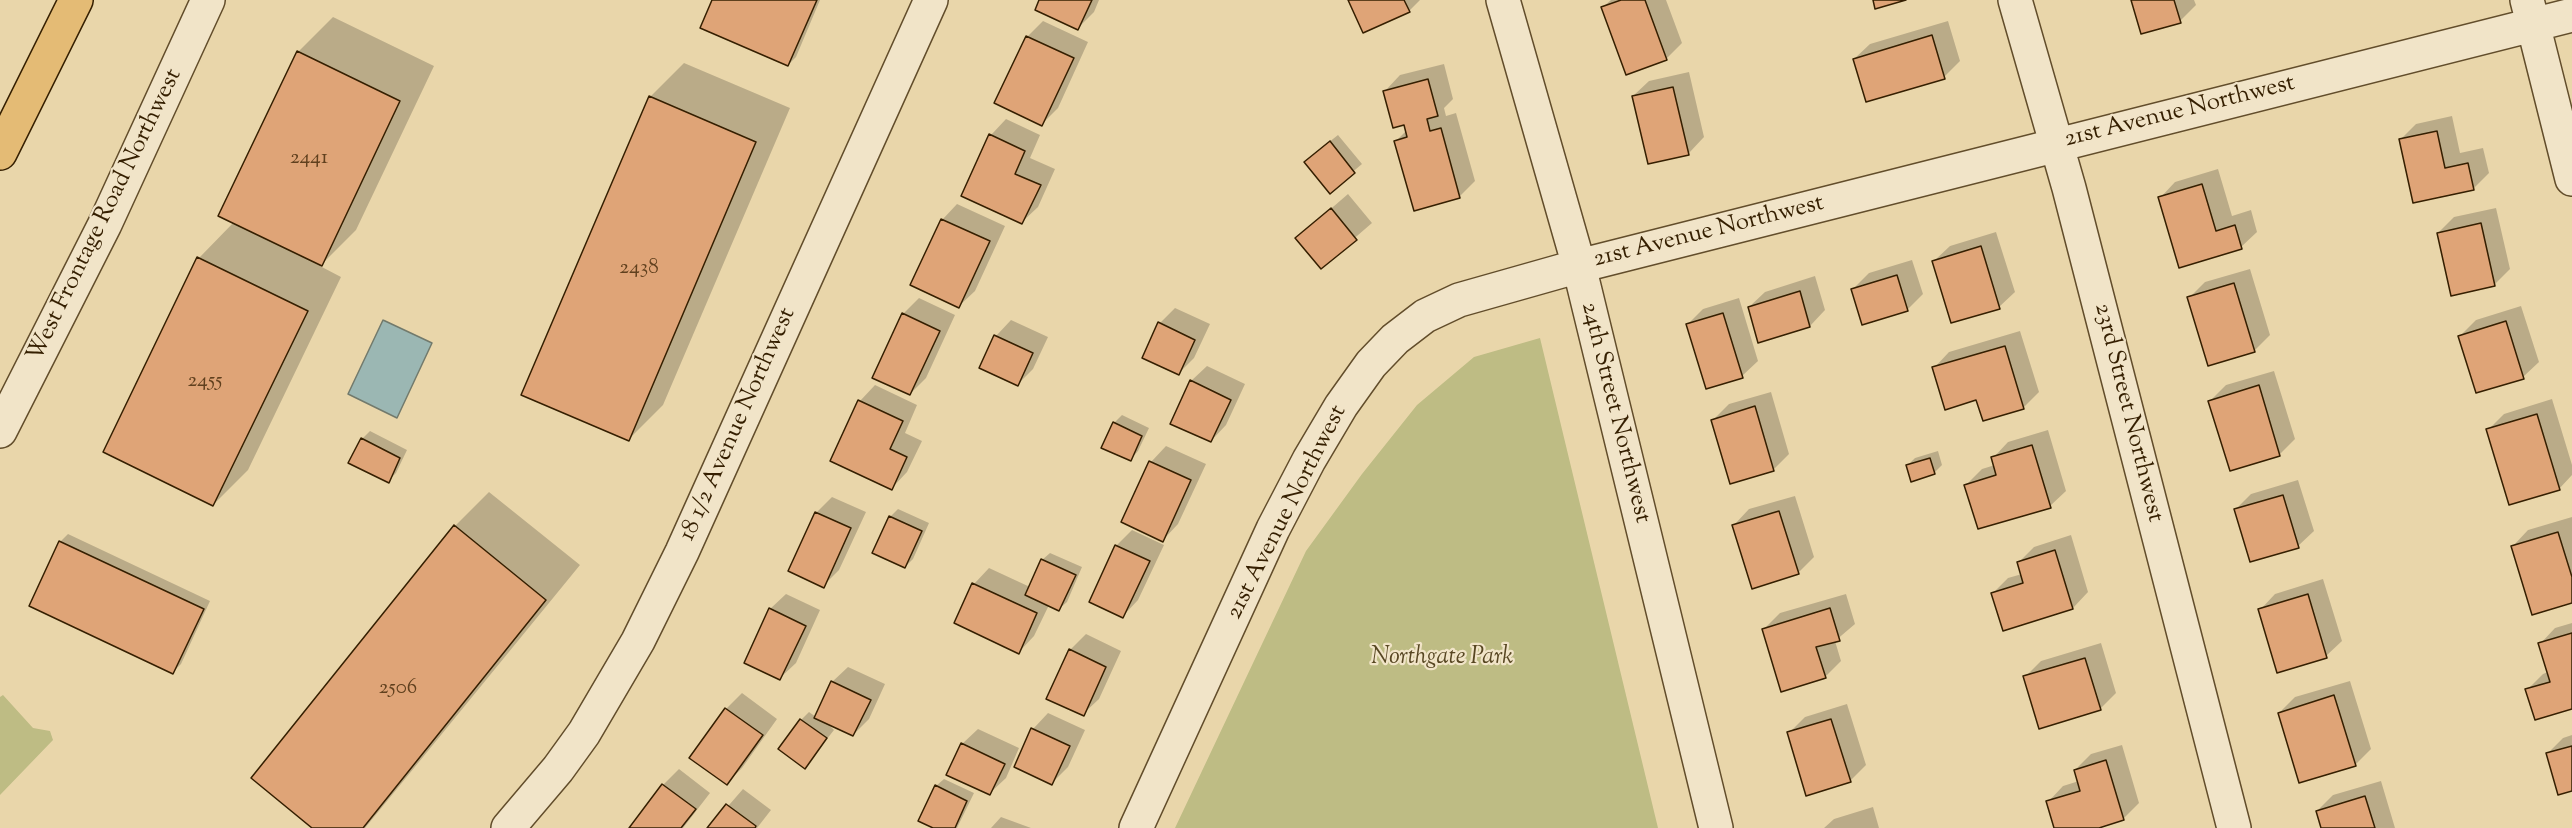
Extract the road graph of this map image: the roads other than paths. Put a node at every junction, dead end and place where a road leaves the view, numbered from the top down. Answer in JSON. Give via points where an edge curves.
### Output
{"nodes":[{"id":1,"x":76,"y":0,"type":"edge"},
{"id":2,"x":208,"y":0,"type":"edge"},
{"id":3,"x":932,"y":0,"type":"edge"},
{"id":4,"x":1503,"y":0,"type":"edge"},
{"id":5,"x":2015,"y":0,"type":"edge"},
{"id":6,"x":2530,"y":13,"type":"edge"},
{"id":7,"x":2572,"y":15,"type":"edge"},
{"id":8,"x":2055,"y":144,"type":"junction"},
{"id":9,"x":0,"y":153,"type":"edge"},
{"id":10,"x":2572,"y":179,"type":"edge"},
{"id":11,"x":1579,"y":266,"type":"junction"},
{"id":12,"x":0,"y":430,"type":"edge"},
{"id":13,"x":508,"y":828,"type":"edge"},
{"id":14,"x":1136,"y":828,"type":"edge"},
{"id":15,"x":1716,"y":828,"type":"edge"},
{"id":16,"x":2234,"y":828,"type":"edge"}],
"edges":[{"from":1,"to":9,"type":"highway"},
{"from":2,"to":12,"type":"street","name":"West Frontage Road Northwest","via":[[105,224]]},
{"from":3,"to":13,"type":"street","name":"18 1/2 Avenue Northwest","via":[[638,641],[584,733]]},
{"from":4,"to":11,"type":"street","name":"24th Street Northwest"},
{"from":5,"to":8,"type":"street","name":"23rd Street Northwest"},
{"from":6,"to":7,"type":"street","name":"21st Avenue Northwest"},
{"from":6,"to":8,"type":"street","name":"21st Avenue Northwest"},
{"from":6,"to":10,"type":"street"},
{"from":8,"to":11,"type":"street","name":"21st Avenue Northwest"},
{"from":8,"to":16,"type":"street","name":"23rd Street Northwest"},
{"from":11,"to":14,"type":"street","name":"21st Avenue Northwest","via":[[1450,304],[1410,327],[1371,364],[1341,406],[1273,529]]},
{"from":11,"to":15,"type":"street","name":"24th Street Northwest"}]}
